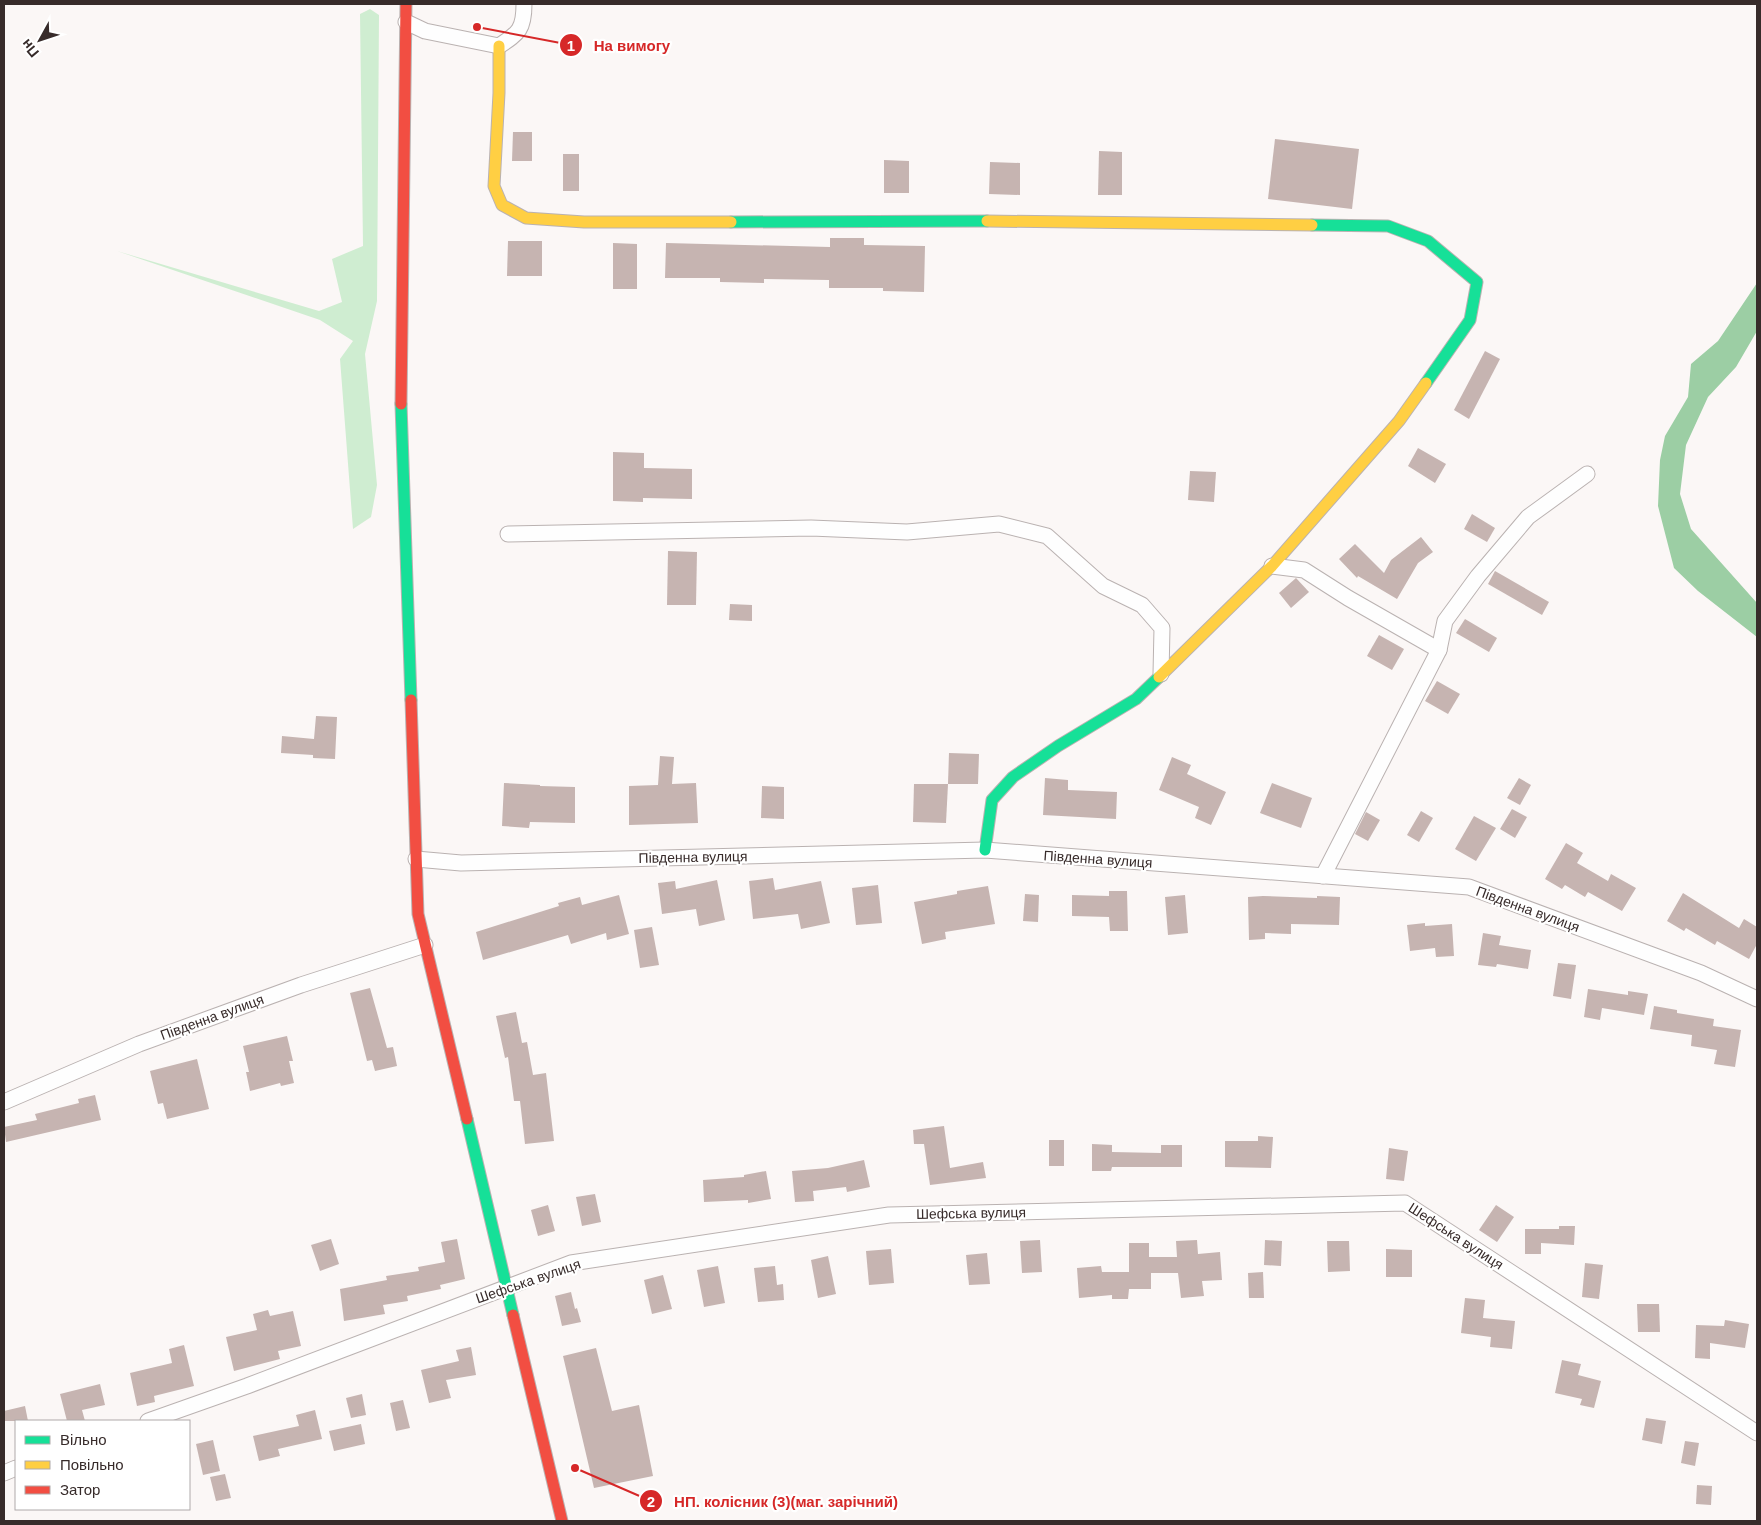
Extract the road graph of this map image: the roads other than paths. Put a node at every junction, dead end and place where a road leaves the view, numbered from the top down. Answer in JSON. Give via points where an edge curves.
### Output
{"nodes":[{"id":1,"x":406,"y":4,"type":"edge"},
{"id":2,"x":524,"y":4,"type":"edge"},
{"id":3,"x":406,"y":22,"type":"junction"},
{"id":4,"x":499,"y":46,"type":"junction"},
{"id":5,"x":1587,"y":474,"type":"dead end"},
{"id":6,"x":508,"y":534,"type":"dead end"},
{"id":7,"x":1272,"y":566,"type":"junction"},
{"id":8,"x":1439,"y":650,"type":"junction"},
{"id":9,"x":1161,"y":674,"type":"junction"},
{"id":10,"x":985,"y":850,"type":"junction"},
{"id":11,"x":416,"y":859,"type":"junction"},
{"id":12,"x":1322,"y":876,"type":"junction"},
{"id":13,"x":426,"y":945,"type":"junction"},
{"id":14,"x":1757,"y":999,"type":"edge"},
{"id":15,"x":4,"y":1102,"type":"edge"},
{"id":16,"x":506,"y":1288,"type":"junction"},
{"id":17,"x":151,"y":1420,"type":"edge"},
{"id":18,"x":1757,"y":1433,"type":"edge"},
{"id":19,"x":562,"y":1521,"type":"edge"}],
"edges":[{"from":1,"to":3,"type":"street"},
{"from":2,"to":4,"type":"street","via":[[524,20],[516,36]]},
{"from":3,"to":4,"type":"street","via":[[426,31]]},
{"from":3,"to":11,"type":"street","via":[[402,393]]},
{"from":4,"to":7,"type":"street","via":[[494,186],[502,206],[526,218],[584,222],[947,221],[1388,226],[1428,241],[1477,282],[1470,320],[1399,421]]},
{"from":5,"to":8,"type":"street","via":[[1528,517],[1478,576],[1445,622]]},
{"from":6,"to":9,"type":"street","via":[[811,528],[907,532],[999,524],[1046,536],[1102,586],[1142,605],[1162,628]]},
{"from":7,"to":8,"type":"street","via":[[1304,570]]},
{"from":7,"to":9,"type":"street"},
{"from":8,"to":12,"type":"street"},
{"from":9,"to":10,"type":"street","via":[[1136,699],[1013,777],[992,800]]},
{"from":10,"to":11,"type":"street","name":"Південна вулиця","via":[[461,863]]},
{"from":10,"to":12,"type":"street","name":"Південна вулиця"},
{"from":11,"to":13,"type":"street","via":[[418,914]]},
{"from":12,"to":14,"type":"street","name":"Південна вулиця","via":[[1468,887],[1701,973]]},
{"from":13,"to":15,"type":"street","name":"Південна вулиця","via":[[301,985],[139,1044]]},
{"from":13,"to":16,"type":"street"},
{"from":16,"to":17,"type":"street","name":"Шефська вулиця"},
{"from":16,"to":18,"type":"street","name":"Шефська вулиця","via":[[571,1263],[889,1215],[1405,1203]]},
{"from":16,"to":19,"type":"street"}]}
